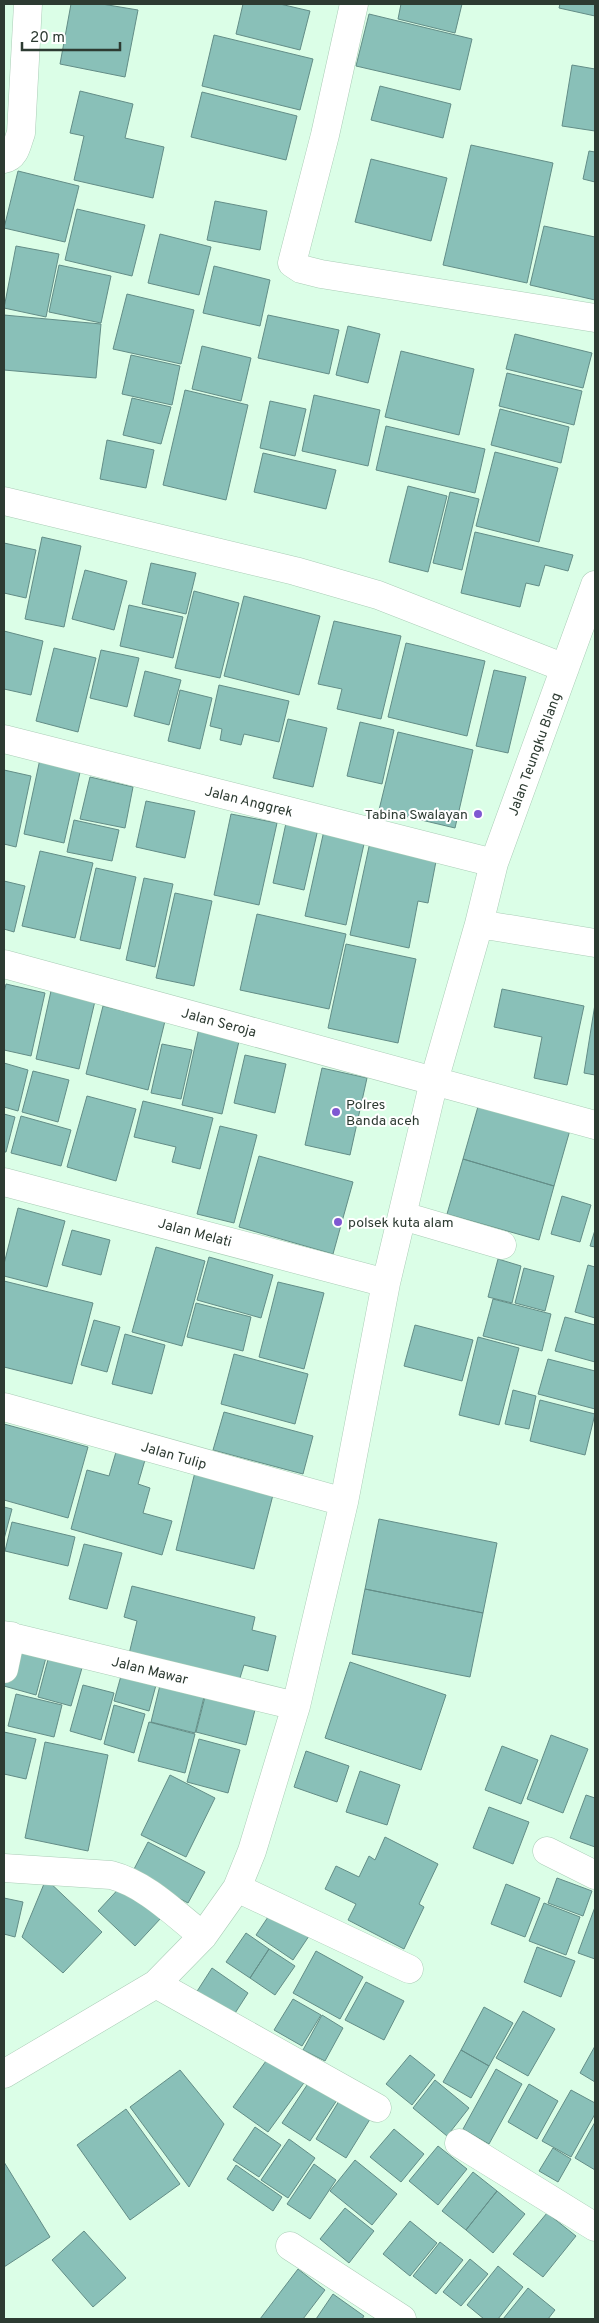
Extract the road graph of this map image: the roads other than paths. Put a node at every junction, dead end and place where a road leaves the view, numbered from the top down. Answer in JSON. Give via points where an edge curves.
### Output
{"nodes":[{"id":1,"x":28,"y":4,"type":"edge"},
{"id":2,"x":354,"y":4,"type":"edge"},
{"id":3,"x":4,"y":160,"type":"edge"},
{"id":4,"x":595,"y":318,"type":"edge"},
{"id":5,"x":4,"y":501,"type":"edge"},
{"id":6,"x":595,"y":585,"type":"edge"},
{"id":7,"x":565,"y":668,"type":"junction"},
{"id":8,"x":4,"y":739,"type":"edge"},
{"id":9,"x":494,"y":863,"type":"junction"},
{"id":10,"x":479,"y":924,"type":"junction"},
{"id":11,"x":595,"y":943,"type":"edge"},
{"id":12,"x":4,"y":964,"type":"edge"},
{"id":13,"x":434,"y":1081,"type":"junction"},
{"id":14,"x":595,"y":1125,"type":"edge"},
{"id":15,"x":4,"y":1182,"type":"edge"},
{"id":16,"x":403,"y":1216,"type":"junction"},
{"id":17,"x":502,"y":1245,"type":"dead end"},
{"id":18,"x":386,"y":1283,"type":"junction"},
{"id":19,"x":4,"y":1407,"type":"edge"},
{"id":20,"x":344,"y":1502,"type":"junction"},
{"id":21,"x":8,"y":1636,"type":"edge"},
{"id":22,"x":4,"y":1669,"type":"edge"},
{"id":23,"x":296,"y":1706,"type":"junction"},
{"id":24,"x":547,"y":1851,"type":"dead end"},
{"id":25,"x":4,"y":1868,"type":"edge"},
{"id":26,"x":595,"y":1875,"type":"edge"},
{"id":27,"x":237,"y":1888,"type":"junction"},
{"id":28,"x":203,"y":1936,"type":"junction"},
{"id":29,"x":409,"y":1969,"type":"dead end"},
{"id":30,"x":156,"y":1984,"type":"junction"},
{"id":31,"x":4,"y":2074,"type":"edge"},
{"id":32,"x":377,"y":2108,"type":"dead end"},
{"id":33,"x":459,"y":2144,"type":"dead end"},
{"id":34,"x":595,"y":2227,"type":"edge"},
{"id":35,"x":290,"y":2246,"type":"dead end"},
{"id":36,"x":402,"y":2319,"type":"edge"}],
"edges":[{"from":1,"to":3,"type":"street","via":[[21,133],[14,152]]},
{"from":2,"to":4,"type":"street","via":[[292,263],[321,274]]},
{"from":5,"to":7,"type":"street","via":[[295,571],[378,595]]},
{"from":6,"to":7,"type":"street","name":"Jalan Teungku Blang"},
{"from":7,"to":9,"type":"street","name":"Jalan Teungku Blang"},
{"from":8,"to":9,"type":"street","name":"Jalan Anggrek"},
{"from":9,"to":10,"type":"street","name":"Jalan Teungku Blang"},
{"from":10,"to":11,"type":"street"},
{"from":10,"to":13,"type":"street","name":"Jalan Teungku Blang"},
{"from":12,"to":13,"type":"street","name":"Jalan Seroja"},
{"from":13,"to":14,"type":"street","name":"Jalan Seroja"},
{"from":13,"to":16,"type":"street","name":"Jalan Teungku Blang"},
{"from":15,"to":18,"type":"street","name":"Jalan Melati"},
{"from":16,"to":17,"type":"street"},
{"from":16,"to":18,"type":"street","name":"Jalan Teungku Blang"},
{"from":18,"to":20,"type":"street","name":"Jalan Teungku Blang"},
{"from":19,"to":20,"type":"street","name":"Jalan Tulip"},
{"from":20,"to":23,"type":"street","name":"Jalan Teungku Blang"},
{"from":21,"to":22,"type":"street"},
{"from":21,"to":23,"type":"street","name":"Jalan Mawar"},
{"from":23,"to":27,"type":"street","name":"Jalan Teungku Blang","via":[[252,1851]]},
{"from":24,"to":26,"type":"street"},
{"from":25,"to":28,"type":"street","via":[[111,1875],[127,1879]]},
{"from":27,"to":28,"type":"street","name":"Jalan Teungku Blang"},
{"from":27,"to":29,"type":"street"},
{"from":28,"to":30,"type":"street","name":"Jalan Teungku Blang"},
{"from":30,"to":31,"type":"street","name":"Jalan Teungku Blang"},
{"from":30,"to":32,"type":"street"},
{"from":33,"to":34,"type":"street"},
{"from":35,"to":36,"type":"street"}]}
